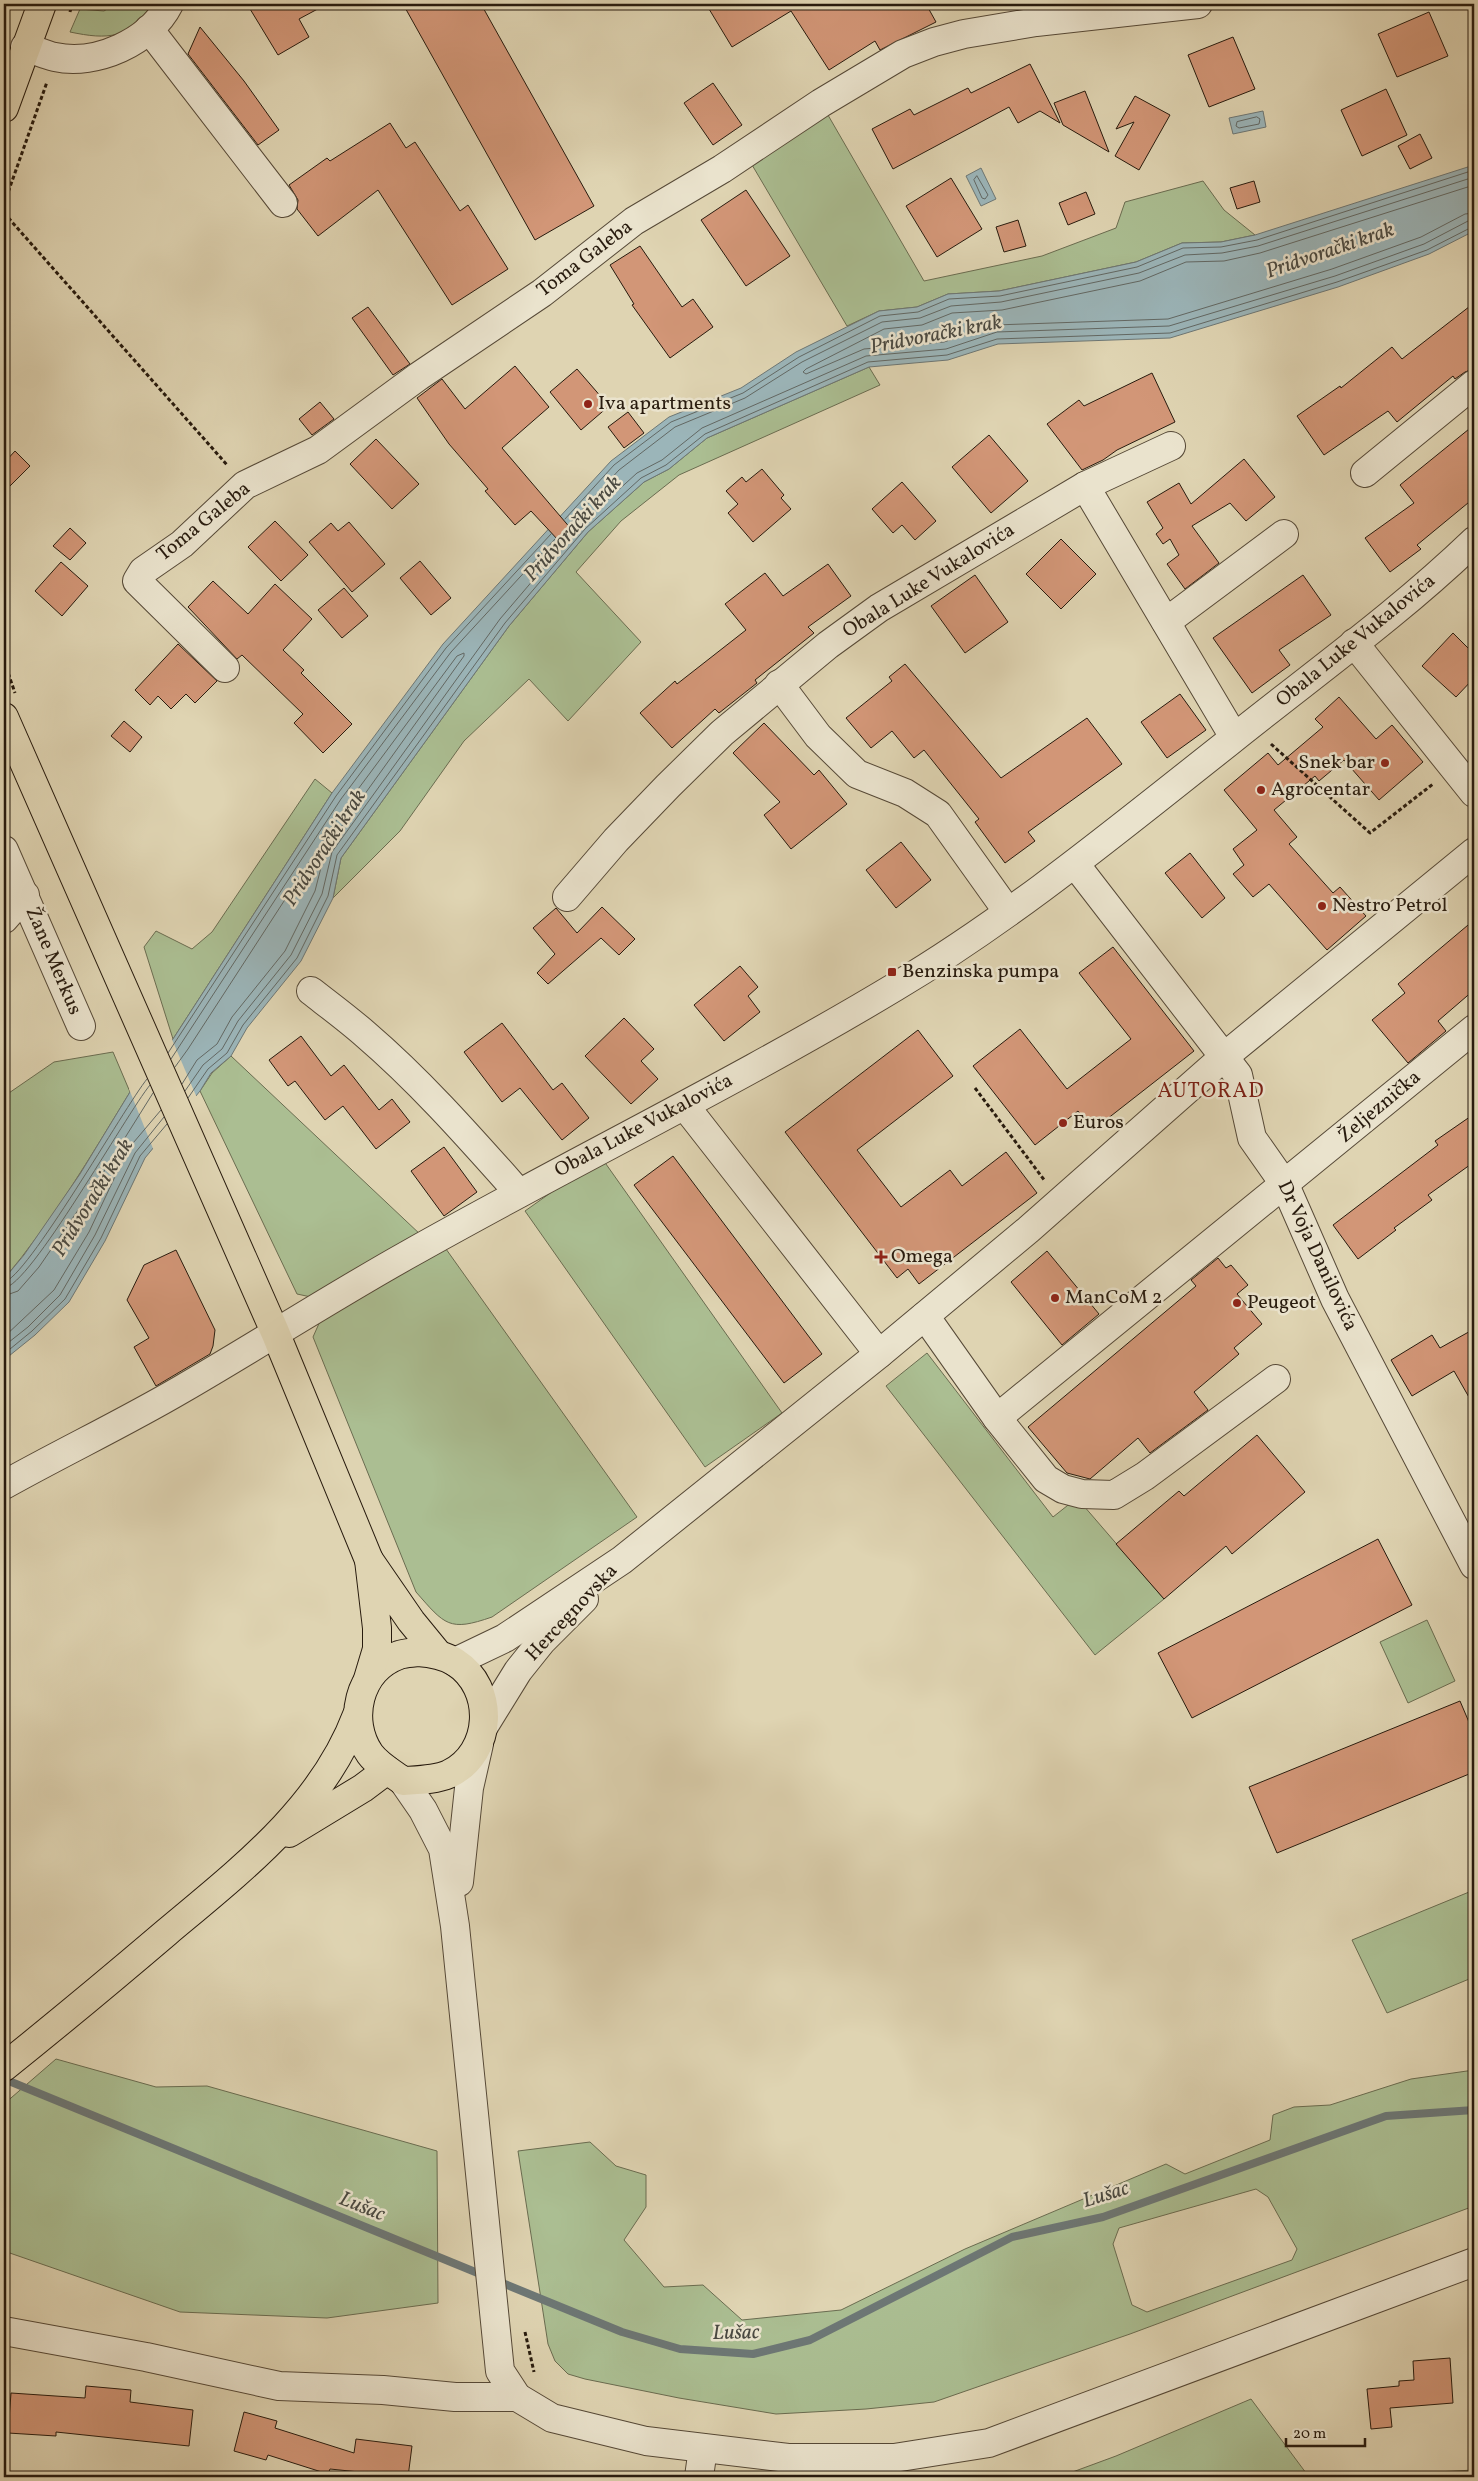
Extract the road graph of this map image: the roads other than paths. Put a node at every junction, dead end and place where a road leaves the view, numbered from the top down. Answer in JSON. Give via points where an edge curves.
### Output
{"nodes":[{"id":1,"x":169,"y":4,"type":"edge"},
{"id":2,"x":1198,"y":4,"type":"edge"},
{"id":3,"x":33,"y":26,"type":"edge"},
{"id":4,"x":149,"y":29,"type":"junction"},
{"id":5,"x":6,"y":91,"type":"edge"},
{"id":6,"x":283,"y":203,"type":"dead end"},
{"id":7,"x":1474,"y":384,"type":"edge"},
{"id":8,"x":1171,"y":446,"type":"dead end"},
{"id":9,"x":1365,"y":473,"type":"dead end"},
{"id":10,"x":1085,"y":486,"type":"junction"},
{"id":11,"x":1284,"y":534,"type":"dead end"},
{"id":12,"x":1474,"y":541,"type":"edge"},
{"id":13,"x":1166,"y":622,"type":"junction"},
{"id":14,"x":1354,"y":643,"type":"junction"},
{"id":15,"x":226,"y":668,"type":"dead end"},
{"id":16,"x":779,"y":684,"type":"junction"},
{"id":17,"x":4,"y":717,"type":"edge"},
{"id":18,"x":1242,"y":731,"type":"junction"},
{"id":19,"x":1474,"y":793,"type":"edge"},
{"id":20,"x":4,"y":850,"type":"edge"},
{"id":21,"x":1474,"y":852,"type":"edge"},
{"id":22,"x":1075,"y":864,"type":"junction"},
{"id":23,"x":25,"y":895,"type":"junction"},
{"id":24,"x":567,"y":897,"type":"dead end"},
{"id":25,"x":1008,"y":912,"type":"junction"},
{"id":26,"x":4,"y":919,"type":"edge"},
{"id":27,"x":311,"y":991,"type":"dead end"},
{"id":28,"x":81,"y":1026,"type":"dead end"},
{"id":29,"x":1474,"y":1029,"type":"edge"},
{"id":30,"x":1225,"y":1056,"type":"junction"},
{"id":31,"x":685,"y":1106,"type":"junction"},
{"id":32,"x":1285,"y":1185,"type":"junction"},
{"id":33,"x":519,"y":1194,"type":"junction"},
{"id":34,"x":925,"y":1316,"type":"junction"},
{"id":35,"x":275,"y":1332,"type":"junction"},
{"id":36,"x":879,"y":1354,"type":"junction"},
{"id":37,"x":1276,"y":1379,"type":"dead end"},
{"id":38,"x":997,"y":1418,"type":"junction"},
{"id":39,"x":4,"y":1485,"type":"edge"},
{"id":40,"x":369,"y":1560,"type":"junction"},
{"id":41,"x":622,"y":1560,"type":"junction"},
{"id":42,"x":1474,"y":1565,"type":"edge"},
{"id":43,"x":446,"y":1658,"type":"junction"},
{"id":44,"x":368,"y":1679,"type":"junction"},
{"id":45,"x":357,"y":1715,"type":"junction"},
{"id":46,"x":481,"y":1735,"type":"junction"},
{"id":47,"x":395,"y":1775,"type":"junction"},
{"id":48,"x":267,"y":1847,"type":"junction"},
{"id":49,"x":455,"y":1926,"type":"junction"},
{"id":50,"x":4,"y":2068,"type":"edge"},
{"id":51,"x":1474,"y":2262,"type":"edge"},
{"id":52,"x":4,"y":2332,"type":"edge"},
{"id":53,"x":517,"y":2397,"type":"junction"},
{"id":54,"x":702,"y":2448,"type":"junction"},
{"id":55,"x":699,"y":2477,"type":"edge"}],
"edges":[{"from":1,"to":4,"type":"street"},
{"from":2,"to":15,"type":"street","name":"Toma Galeba","via":[[1036,22],[964,34],[903,54],[634,221],[542,292],[318,450],[245,485],[182,544],[143,571],[137,581]]},
{"from":3,"to":4,"type":"street","via":[[56,57],[82,58],[122,48]]},
{"from":3,"to":5,"type":"main road"},
{"from":4,"to":6,"type":"street"},
{"from":7,"to":9,"type":"street"},
{"from":8,"to":10,"type":"street","name":"Obala Luke Vukalovića"},
{"from":10,"to":13,"type":"street"},
{"from":10,"to":16,"type":"street","name":"Obala Luke Vukalovića","via":[[879,608]]},
{"from":11,"to":13,"type":"street"},
{"from":12,"to":14,"type":"street","name":"Obala Luke Vukalovića","via":[[1444,570]]},
{"from":13,"to":18,"type":"street"},
{"from":14,"to":18,"type":"street","name":"Obala Luke Vukalovića"},
{"from":14,"to":19,"type":"street"},
{"from":16,"to":24,"type":"street","name":"Obala Luke Vukalovića","via":[[668,786]]},
{"from":16,"to":25,"type":"street","via":[[818,736],[857,774],[905,793],[938,814]]},
{"from":17,"to":35,"type":"main road"},
{"from":18,"to":22,"type":"street","name":"Obala Luke Vukalovića"},
{"from":20,"to":23,"type":"street","name":"Žane Merkus"},
{"from":21,"to":30,"type":"street"},
{"from":22,"to":25,"type":"street","name":"Obala Luke Vukalovića"},
{"from":22,"to":30,"type":"street","name":"Dr Voja Danilovića"},
{"from":23,"to":26,"type":"street","name":"Žane Merkus"},
{"from":23,"to":28,"type":"street","name":"Žane Merkus"},
{"from":25,"to":31,"type":"street","name":"Obala Luke Vukalovića","via":[[898,986]]},
{"from":27,"to":33,"type":"street","via":[[365,1033],[406,1071],[464,1130]]},
{"from":29,"to":32,"type":"street","name":"Željeznička"},
{"from":30,"to":32,"type":"street","name":"Dr Voja Danilovića","via":[[1238,1075],[1252,1138]]},
{"from":30,"to":34,"type":"street"},
{"from":31,"to":33,"type":"street","name":"Obala Luke Vukalovića"},
{"from":31,"to":36,"type":"street"},
{"from":32,"to":38,"type":"street","name":"Željeznička"},
{"from":32,"to":42,"type":"street","name":"Dr Voja Danilovića","via":[[1335,1299]]},
{"from":33,"to":35,"type":"street","name":"Obala Luke Vukalovića"},
{"from":34,"to":36,"type":"street"},
{"from":34,"to":38,"type":"street"},
{"from":35,"to":39,"type":"street","name":"Obala Luke Vukalovića","via":[[124,1422]]},
{"from":35,"to":40,"type":"main road"},
{"from":36,"to":41,"type":"street"},
{"from":37,"to":38,"type":"street","via":[[1114,1496],[1082,1494],[1063,1489],[1046,1479]]},
{"from":40,"to":43,"type":"main road","via":[[411,1620]]},
{"from":40,"to":44,"type":"main road","via":[[377,1649]]},
{"from":41,"to":43,"type":"street","name":"Hercegnovska","via":[[505,1638]]},
{"from":41,"to":46,"type":"street","name":"Hercegnovska","via":[[542,1641],[518,1671]]},
{"from":43,"to":44,"type":"main road","via":[[418,1652],[399,1655]]},
{"from":43,"to":46,"type":"main road","via":[[469,1674],[480,1690],[484,1708]]},
{"from":44,"to":45,"type":"main road","via":[[360,1696]]},
{"from":45,"to":47,"type":"main road","via":[[360,1737],[371,1756]]},
{"from":45,"to":48,"type":"main road","via":[[346,1746],[314,1792]]},
{"from":46,"to":47,"type":"main road","via":[[467,1761],[449,1774],[429,1780]]},
{"from":46,"to":49,"type":"street","name":"Hercegnovska","via":[[469,1788]]},
{"from":47,"to":48,"type":"main road","via":[[363,1788]]},
{"from":47,"to":49,"type":"street","via":[[423,1810],[443,1849]]},
{"from":48,"to":50,"type":"main road"},
{"from":49,"to":53,"type":"street","via":[[500,2370]]},
{"from":51,"to":54,"type":"street","via":[[989,2443],[894,2458],[788,2458]]},
{"from":52,"to":53,"type":"street","via":[[146,2356],[279,2386],[455,2397]]},
{"from":53,"to":54,"type":"street","via":[[552,2418],[646,2441]]},
{"from":54,"to":55,"type":"street"}]}
